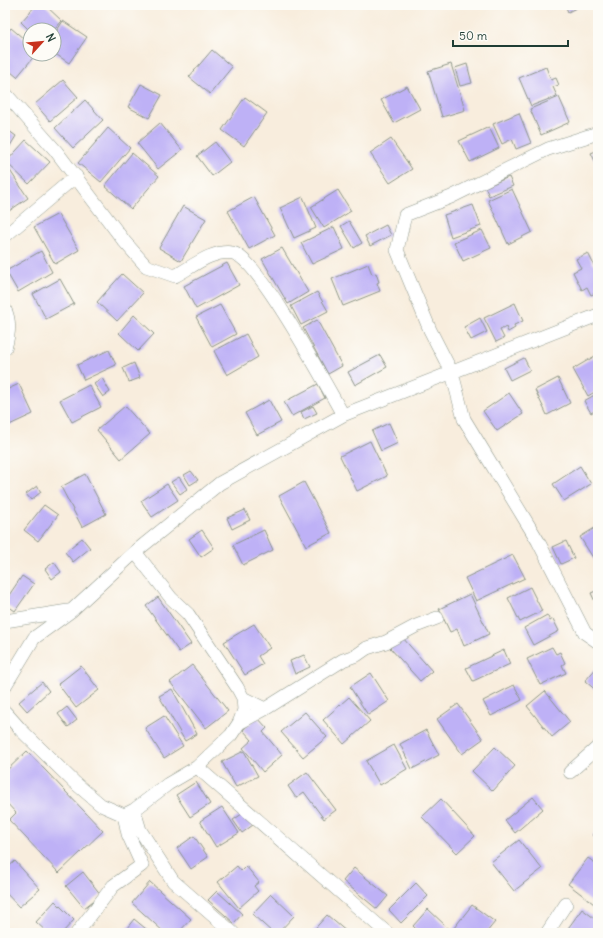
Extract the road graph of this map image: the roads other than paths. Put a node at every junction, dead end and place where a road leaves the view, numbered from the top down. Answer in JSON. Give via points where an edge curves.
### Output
{"nodes":[{"id":1,"x":5,"y":93,"type":"edge"},
{"id":2,"x":598,"y":133,"type":"edge"},
{"id":3,"x":76,"y":176,"type":"junction"},
{"id":4,"x":5,"y":236,"type":"edge"},
{"id":5,"x":5,"y":310,"type":"edge"},
{"id":6,"x":598,"y":315,"type":"edge"},
{"id":7,"x":5,"y":348,"type":"edge"},
{"id":8,"x":452,"y":373,"type":"junction"},
{"id":9,"x":343,"y":415,"type":"junction"},
{"id":10,"x":135,"y":552,"type":"junction"},
{"id":11,"x":71,"y":611,"type":"junction"},
{"id":12,"x":437,"y":618,"type":"dead end"},
{"id":13,"x":5,"y":621,"type":"edge"},
{"id":14,"x":598,"y":642,"type":"edge"},
{"id":15,"x":5,"y":686,"type":"edge"},
{"id":16,"x":243,"y":698,"type":"junction"},
{"id":17,"x":265,"y":709,"type":"junction"},
{"id":18,"x":5,"y":712,"type":"edge"},
{"id":19,"x":239,"y":723,"type":"junction"},
{"id":20,"x":598,"y":747,"type":"edge"},
{"id":21,"x":197,"y":768,"type":"junction"},
{"id":22,"x":570,"y":772,"type":"dead end"},
{"id":23,"x":129,"y":813,"type":"junction"},
{"id":24,"x":566,"y":904,"type":"dead end"},
{"id":25,"x":78,"y":933,"type":"edge"},
{"id":26,"x":233,"y":933,"type":"edge"},
{"id":27,"x":387,"y":933,"type":"edge"},
{"id":28,"x":547,"y":933,"type":"edge"}],
"edges":[{"from":1,"to":3,"type":"street"},
{"from":2,"to":8,"type":"street","via":[[548,150],[451,197],[406,215],[397,250],[430,330]]},
{"from":3,"to":4,"type":"street"},
{"from":3,"to":9,"type":"street","via":[[124,241],[146,266],[175,276],[218,252],[234,254],[243,260],[281,307]]},
{"from":5,"to":7,"type":"street","via":[[9,336]]},
{"from":6,"to":8,"type":"street"},
{"from":8,"to":9,"type":"street"},
{"from":8,"to":14,"type":"street","via":[[464,418],[538,541],[585,633]]},
{"from":9,"to":10,"type":"street","via":[[220,483]]},
{"from":10,"to":11,"type":"street"},
{"from":10,"to":16,"type":"street","via":[[171,598],[188,614]]},
{"from":11,"to":13,"type":"street"},
{"from":11,"to":15,"type":"street","via":[[34,638]]},
{"from":12,"to":17,"type":"street","via":[[343,660]]},
{"from":16,"to":17,"type":"street"},
{"from":16,"to":19,"type":"street","via":[[244,710]]},
{"from":17,"to":19,"type":"street"},
{"from":18,"to":23,"type":"street","via":[[74,782],[101,805]]},
{"from":19,"to":21,"type":"street"},
{"from":20,"to":22,"type":"street"},
{"from":21,"to":23,"type":"street","via":[[168,784]]},
{"from":21,"to":27,"type":"street"},
{"from":23,"to":25,"type":"street","via":[[128,834],[142,865],[113,886]]},
{"from":23,"to":26,"type":"street","via":[[173,881]]},
{"from":24,"to":28,"type":"street"}]}
